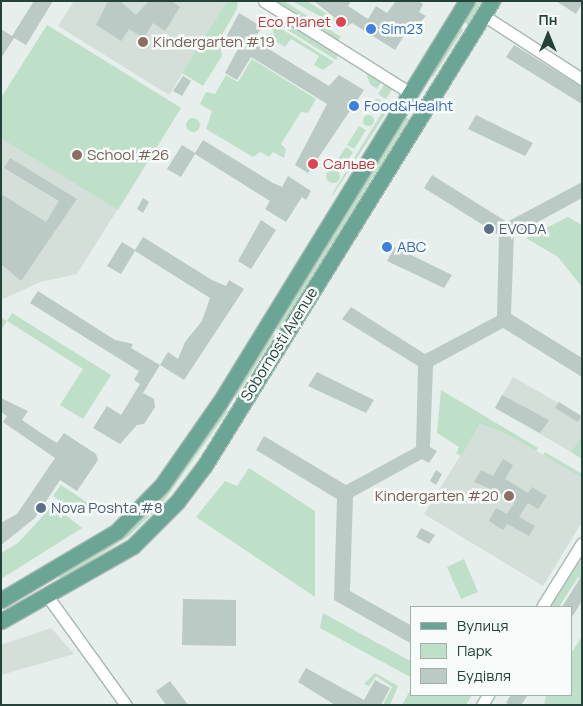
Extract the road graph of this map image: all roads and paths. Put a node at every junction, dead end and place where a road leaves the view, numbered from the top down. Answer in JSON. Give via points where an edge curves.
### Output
{"nodes":[{"id":1,"x":264,"y":1,"type":"edge"},
{"id":2,"x":467,"y":1,"type":"edge"},
{"id":3,"x":492,"y":1,"type":"edge"},
{"id":4,"x":483,"y":16,"type":"junction"},
{"id":5,"x":582,"y":79,"type":"edge"},
{"id":6,"x":410,"y":93,"type":"junction"},
{"id":7,"x":428,"y":104,"type":"junction"},
{"id":8,"x":220,"y":402,"type":"junction"},
{"id":9,"x":236,"y":413,"type":"junction"},
{"id":10,"x":582,"y":543,"type":"edge"},
{"id":11,"x":39,"y":581,"type":"junction"},
{"id":12,"x":48,"y":597,"type":"junction"},
{"id":13,"x":1,"y":600,"type":"edge"},
{"id":14,"x":543,"y":606,"type":"edge"},
{"id":15,"x":1,"y":621,"type":"edge"},
{"id":16,"x":126,"y":705,"type":"edge"}],
"edges":[{"from":1,"to":6,"type":"street"},
{"from":2,"to":6,"type":"main road","name":"Sobornosti Avenue"},
{"from":3,"to":4,"type":"main road","name":"Sobornosti Avenue"},
{"from":4,"to":5,"type":"street"},
{"from":4,"to":7,"type":"main road","name":"Sobornosti Avenue"},
{"from":6,"to":7,"type":"main road"},
{"from":6,"to":8,"type":"main road","name":"Sobornosti Avenue"},
{"from":7,"to":9,"type":"main road","name":"Sobornosti Avenue"},
{"from":8,"to":9,"type":"main road"},
{"from":8,"to":11,"type":"main road","name":"Sobornosti Avenue","via":[[148,503],[117,531]]},
{"from":9,"to":12,"type":"main road","name":"Sobornosti Avenue","via":[[205,465],[164,517],[133,546]]},
{"from":10,"to":14,"type":"street"},
{"from":11,"to":12,"type":"main road"},
{"from":11,"to":13,"type":"main road","name":"Sobornosti Avenue"},
{"from":12,"to":15,"type":"main road","name":"Sobornosti Avenue"},
{"from":12,"to":16,"type":"street"}]}
